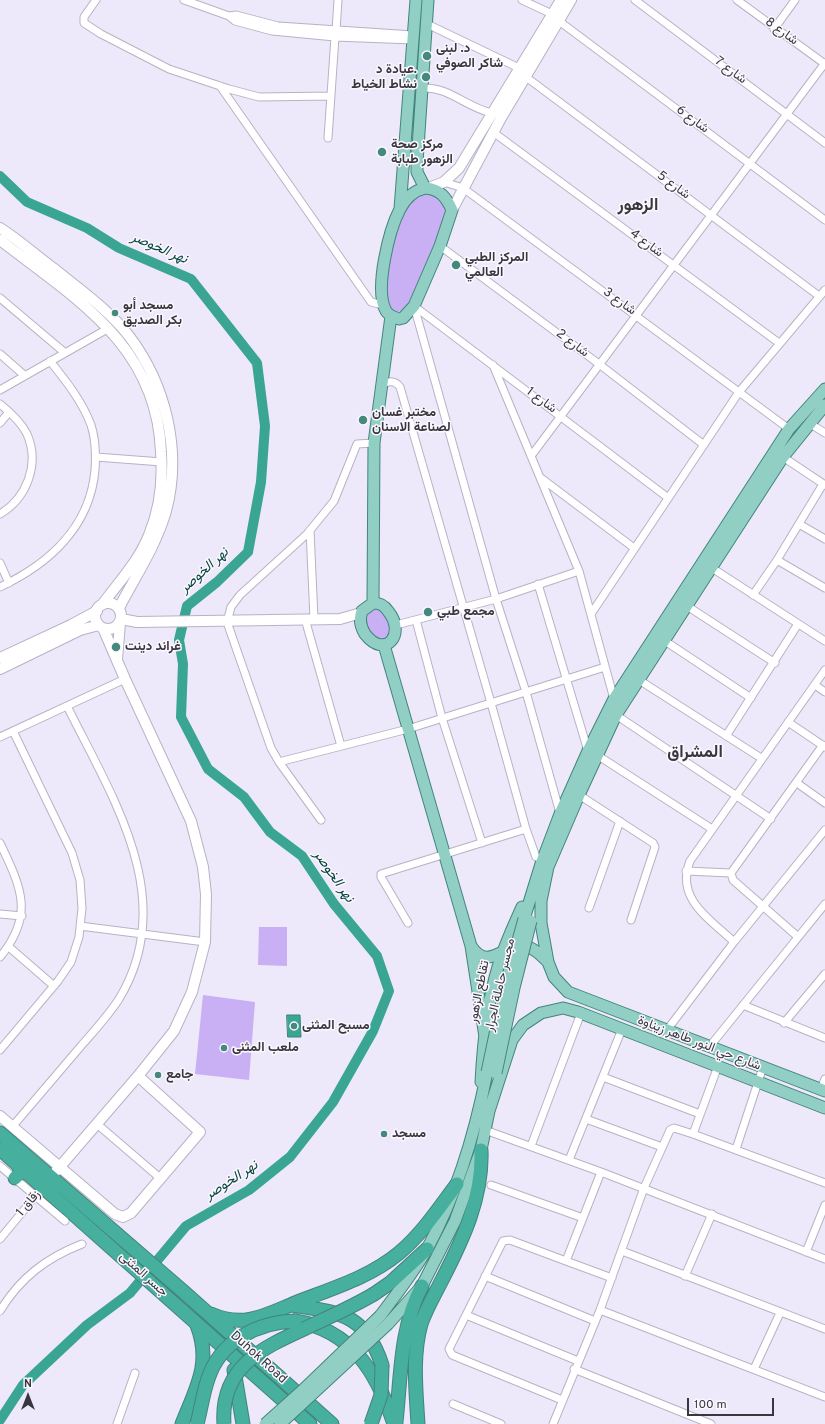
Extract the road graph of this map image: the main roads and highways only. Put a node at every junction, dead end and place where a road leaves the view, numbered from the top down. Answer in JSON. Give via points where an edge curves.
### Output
{"nodes":[{"id":1,"x":416,"y":0,"type":"edge"},
{"id":2,"x":428,"y":0,"type":"edge"},
{"id":3,"x":427,"y":188,"type":"junction"},
{"id":4,"x":400,"y":209,"type":"junction"},
{"id":5,"x":391,"y":316,"type":"junction"},
{"id":6,"x":825,"y":389,"type":"edge"},
{"id":7,"x":825,"y":405,"type":"edge"},
{"id":8,"x":779,"y":455,"type":"junction"},
{"id":9,"x":373,"y":603,"type":"junction"},
{"id":10,"x":384,"y":645,"type":"junction"},
{"id":11,"x":593,"y":753,"type":"junction"},
{"id":12,"x":544,"y":864,"type":"junction"},
{"id":13,"x":512,"y":929,"type":"junction"},
{"id":14,"x":543,"y":937,"type":"junction"},
{"id":15,"x":471,"y":946,"type":"junction"},
{"id":16,"x":503,"y":952,"type":"junction"},
{"id":17,"x":548,"y":962,"type":"junction"},
{"id":18,"x":485,"y":1037,"type":"junction"},
{"id":19,"x":512,"y":1040,"type":"junction"},
{"id":20,"x":483,"y":1055,"type":"junction"},
{"id":21,"x":506,"y":1057,"type":"junction"},
{"id":22,"x":824,"y":1086,"type":"edge"},
{"id":23,"x":825,"y":1108,"type":"edge"},
{"id":24,"x":484,"y":1110,"type":"junction"},
{"id":25,"x":0,"y":1133,"type":"edge"},
{"id":26,"x":0,"y":1149,"type":"edge"},
{"id":27,"x":481,"y":1150,"type":"junction"},
{"id":28,"x":47,"y":1182,"type":"junction"},
{"id":29,"x":457,"y":1184,"type":"junction"},
{"id":30,"x":114,"y":1240,"type":"junction"},
{"id":31,"x":427,"y":1249,"type":"junction"},
{"id":32,"x":422,"y":1286,"type":"junction"},
{"id":33,"x":185,"y":1293,"type":"joint"},
{"id":34,"x":177,"y":1305,"type":"joint"},
{"id":35,"x":291,"y":1305,"type":"junction"},
{"id":36,"x":205,"y":1311,"type":"junction"},
{"id":37,"x":196,"y":1323,"type":"junction"},
{"id":38,"x":232,"y":1354,"type":"junction"},
{"id":39,"x":182,"y":1424,"type":"edge"},
{"id":40,"x":198,"y":1424,"type":"edge"},
{"id":41,"x":224,"y":1424,"type":"edge"},
{"id":42,"x":243,"y":1424,"type":"edge"},
{"id":43,"x":264,"y":1424,"type":"edge"},
{"id":44,"x":280,"y":1424,"type":"edge"},
{"id":45,"x":310,"y":1424,"type":"edge"},
{"id":46,"x":332,"y":1424,"type":"edge"},
{"id":47,"x":371,"y":1424,"type":"edge"},
{"id":48,"x":395,"y":1424,"type":"edge"},
{"id":49,"x":418,"y":1424,"type":"edge"}],
"edges":[{"from":1,"to":4,"type":"main road"},
{"from":2,"to":3,"type":"main road","via":[[417,162],[417,172]]},
{"from":3,"to":4,"type":"main road","via":[[410,195]]},
{"from":3,"to":5,"type":"main road","via":[[441,193],[452,210],[440,246],[414,306],[403,318]]},
{"from":4,"to":5,"type":"main road","via":[[388,242],[382,274],[383,305]]},
{"from":5,"to":9,"type":"main road","via":[[374,443]]},
{"from":6,"to":8,"type":"main road","via":[[789,429]]},
{"from":7,"to":8,"type":"main road"},
{"from":8,"to":11,"type":"main road","via":[[712,568]]},
{"from":8,"to":11,"type":"main road","via":[[614,699]]},
{"from":9,"to":10,"type":"main road","via":[[384,606],[394,617],[396,625],[393,640]]},
{"from":9,"to":10,"type":"main road","via":[[366,606],[361,613],[360,622],[362,629],[374,642]]},
{"from":10,"to":15,"type":"main road"},
{"from":11,"to":12,"type":"main road","via":[[579,795]]},
{"from":11,"to":12,"type":"main road","via":[[560,814]]},
{"from":12,"to":13,"type":"main road","name":"تقاطع الزهور"},
{"from":12,"to":14,"type":"main road","via":[[540,923]]},
{"from":12,"to":24,"type":"main road","name":"مجسر حاملة الجرار","bridge":true,"via":[[527,920]]},
{"from":13,"to":14,"type":"main road","via":[[516,936],[524,940],[537,941]]},
{"from":13,"to":16,"type":"main road","name":"تقاطع الزهور"},
{"from":14,"to":17,"type":"main road"},
{"from":15,"to":16,"type":"main road","via":[[477,954],[486,957]]},
{"from":15,"to":18,"type":"main road"},
{"from":16,"to":17,"type":"main road","via":[[522,945],[533,949]]},
{"from":16,"to":18,"type":"main road","name":"تقاطع الزهور","via":[[492,990]]},
{"from":17,"to":22,"type":"main road","name":"شارع حي النور طاهر زيناوة","via":[[554,977],[568,992],[763,1067]]},
{"from":18,"to":19,"type":"main road","via":[[491,1045],[499,1047]]},
{"from":18,"to":20,"type":"main road","name":"تقاطع الزهور"},
{"from":19,"to":21,"type":"main road"},
{"from":19,"to":23,"type":"main road","name":"شارع حي النور طاهر زيناوة","via":[[531,1019],[541,1013],[563,1008]]},
{"from":20,"to":21,"type":"main road","via":[[496,1050]]},
{"from":20,"to":24,"type":"main road","name":"تقاطع الزهور"},
{"from":21,"to":24,"type":"main road"},
{"from":24,"to":27,"type":"main road","via":[[485,1130]]},
{"from":24,"to":29,"type":"main road"},
{"from":25,"to":28,"type":"highway"},
{"from":26,"to":28,"type":"highway","via":[[19,1174]]},
{"from":27,"to":32,"type":"main road","via":[[455,1221]]},
{"from":27,"to":49,"type":"highway","via":[[480,1177],[471,1216],[462,1241],[422,1322],[416,1343]]},
{"from":28,"to":30,"type":"highway"},
{"from":29,"to":31,"type":"main road"},
{"from":29,"to":35,"type":"highway","via":[[423,1229],[389,1261],[360,1277]]},
{"from":30,"to":33,"type":"highway","name":"جسر المثنى"},
{"from":30,"to":34,"type":"highway","name":"جسر المثنى"},
{"from":31,"to":41,"type":"highway","bridge":true,"via":[[374,1294],[262,1348],[249,1359],[238,1370],[228,1389],[224,1406]]},
{"from":31,"to":43,"type":"main road","bridge":true,"via":[[408,1280],[380,1316]]},
{"from":32,"to":44,"type":"main road","bridge":true,"via":[[388,1324]]},
{"from":32,"to":48,"type":"highway","via":[[408,1321]]},
{"from":33,"to":36,"type":"highway","name":"Duhok Road"},
{"from":34,"to":37,"type":"highway","name":"Duhok Road"},
{"from":35,"to":36,"type":"highway","via":[[248,1320],[225,1319]]},
{"from":35,"to":47,"type":"highway","bridge":true,"via":[[334,1313],[352,1320],[371,1339],[382,1365],[381,1395]]},
{"from":36,"to":46,"type":"highway","name":"Duhok Road"},
{"from":37,"to":38,"type":"highway","name":"Duhok Road"},
{"from":37,"to":39,"type":"highway","via":[[204,1345],[204,1360]]},
{"from":38,"to":42,"type":"highway"},
{"from":38,"to":45,"type":"highway","name":"Duhok Road"},
{"from":40,"to":48,"type":"highway","bridge":true,"via":[[208,1378],[228,1347],[248,1332],[283,1321],[307,1323],[330,1331],[350,1346],[380,1387]]}]}
